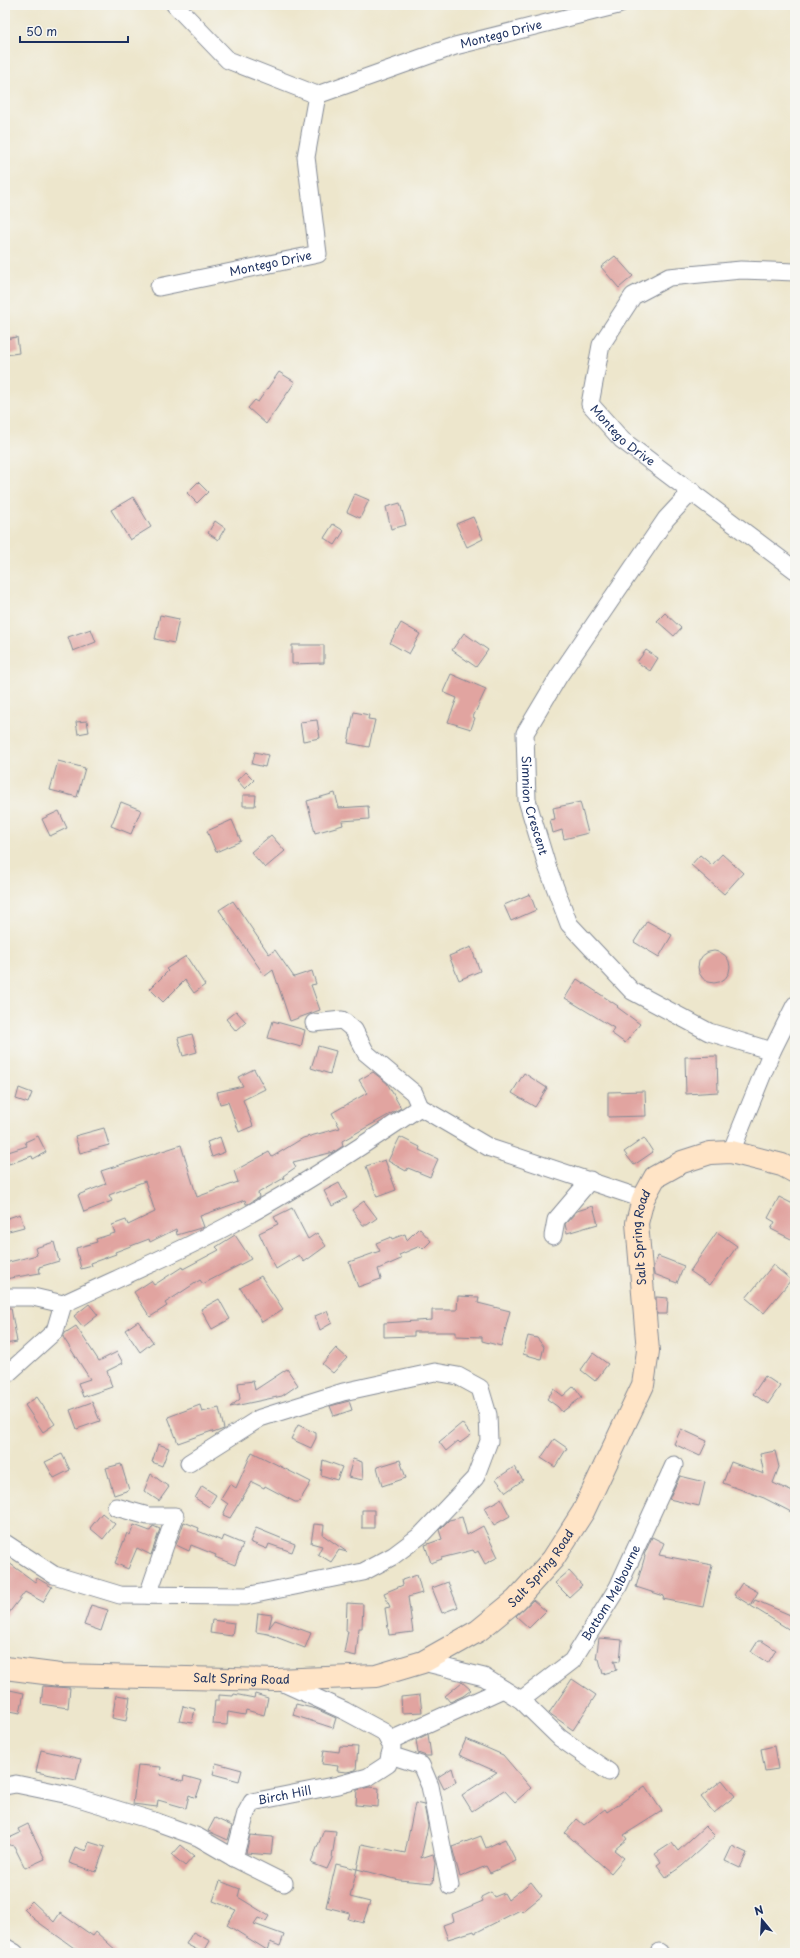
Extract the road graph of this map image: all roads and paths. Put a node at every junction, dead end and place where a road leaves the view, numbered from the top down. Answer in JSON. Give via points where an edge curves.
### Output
{"nodes":[{"id":1,"x":175,"y":5,"type":"edge"},
{"id":2,"x":618,"y":5,"type":"edge"},
{"id":3,"x":317,"y":95,"type":"junction"},
{"id":4,"x":795,"y":272,"type":"edge"},
{"id":5,"x":160,"y":287,"type":"dead end"},
{"id":6,"x":692,"y":491,"type":"junction"},
{"id":7,"x":795,"y":570,"type":"edge"},
{"id":8,"x":795,"y":1005,"type":"edge"},
{"id":9,"x":314,"y":1023,"type":"dead end"},
{"id":10,"x":772,"y":1051,"type":"junction"},
{"id":11,"x":420,"y":1107,"type":"junction"},
{"id":12,"x":731,"y":1152,"type":"junction"},
{"id":13,"x":795,"y":1172,"type":"edge"},
{"id":14,"x":590,"y":1180,"type":"junction"},
{"id":15,"x":643,"y":1198,"type":"junction"},
{"id":16,"x":553,"y":1236,"type":"dead end"},
{"id":17,"x":5,"y":1297,"type":"edge"},
{"id":18,"x":63,"y":1304,"type":"junction"},
{"id":19,"x":5,"y":1376,"type":"edge"},
{"id":20,"x":189,"y":1463,"type":"dead end"},
{"id":21,"x":674,"y":1465,"type":"dead end"},
{"id":22,"x":116,"y":1507,"type":"dead end"},
{"id":23,"x":5,"y":1543,"type":"edge"},
{"id":24,"x":148,"y":1595,"type":"junction"},
{"id":25,"x":422,"y":1662,"type":"junction"},
{"id":26,"x":5,"y":1668,"type":"edge"},
{"id":27,"x":276,"y":1680,"type":"junction"},
{"id":28,"x":503,"y":1689,"type":"junction"},
{"id":29,"x":521,"y":1700,"type":"junction"},
{"id":30,"x":389,"y":1748,"type":"junction"},
{"id":31,"x":609,"y":1772,"type":"dead end"},
{"id":32,"x":5,"y":1786,"type":"edge"},
{"id":33,"x":234,"y":1858,"type":"junction"},
{"id":34,"x":284,"y":1884,"type":"dead end"},
{"id":35,"x":450,"y":1886,"type":"dead end"},
{"id":36,"x":5,"y":1946,"type":"edge"},
{"id":37,"x":15,"y":1953,"type":"edge"}],
"edges":[{"from":1,"to":3,"type":"street","via":[[228,60]]},
{"from":2,"to":3,"type":"street","name":"Montego Drive","via":[[455,46]]},
{"from":3,"to":5,"type":"street","name":"Montego Drive","via":[[306,156],[318,254]]},
{"from":4,"to":6,"type":"street","name":"Montego Drive","via":[[741,270],[669,277],[634,296],[601,345],[590,404],[622,440]]},
{"from":6,"to":7,"type":"street"},
{"from":6,"to":10,"type":"street","name":"Simnion Crescent","via":[[666,519],[559,676],[525,733],[527,800],[570,924],[632,990],[709,1032]]},
{"from":8,"to":10,"type":"street"},
{"from":9,"to":11,"type":"street","via":[[342,1020],[354,1030],[366,1053],[414,1093]]},
{"from":10,"to":12,"type":"street"},
{"from":11,"to":14,"type":"street","via":[[490,1148]]},
{"from":11,"to":18,"type":"street","via":[[325,1169],[255,1210],[193,1244]]},
{"from":12,"to":13,"type":"street","name":"Salt Spring Road","via":[[782,1165]]},
{"from":12,"to":15,"type":"street","name":"Salt Spring Road","via":[[710,1153],[682,1162],[656,1177]]},
{"from":14,"to":15,"type":"street"},
{"from":14,"to":16,"type":"street","via":[[556,1220]]},
{"from":15,"to":25,"type":"street","name":"Salt Spring Road","via":[[637,1223],[648,1351],[642,1385],[624,1426],[583,1512],[553,1559],[516,1600],[478,1631]]},
{"from":17,"to":18,"type":"street","via":[[33,1296]]},
{"from":18,"to":19,"type":"street","via":[[55,1331]]},
{"from":20,"to":24,"type":"street","via":[[260,1418],[342,1392],[436,1372],[458,1376],[480,1388],[488,1415],[489,1440],[475,1478],[421,1535],[393,1556],[363,1572],[246,1596]]},
{"from":21,"to":29,"type":"street","name":"Bottom Melbourne","via":[[618,1587],[572,1661]]},
{"from":22,"to":24,"type":"street","via":[[148,1516],[175,1516]]},
{"from":23,"to":24,"type":"street","via":[[54,1575],[120,1595]]},
{"from":25,"to":27,"type":"street","name":"Salt Spring Road","via":[[376,1676]]},
{"from":25,"to":28,"type":"street","via":[[484,1677]]},
{"from":26,"to":27,"type":"street","name":"Salt Spring Road","via":[[60,1675]]},
{"from":27,"to":30,"type":"street","via":[[345,1711],[384,1732]]},
{"from":28,"to":29,"type":"street"},
{"from":28,"to":30,"type":"street"},
{"from":29,"to":31,"type":"street","via":[[560,1738]]},
{"from":30,"to":33,"type":"street","name":"Birch Hill","via":[[388,1764],[368,1777],[252,1802],[246,1813]]},
{"from":30,"to":35,"type":"street","via":[[421,1765],[430,1786]]},
{"from":32,"to":33,"type":"street","via":[[16,1784],[69,1795],[154,1821],[198,1837]]},
{"from":33,"to":34,"type":"street"},
{"from":36,"to":37,"type":"street"}]}
